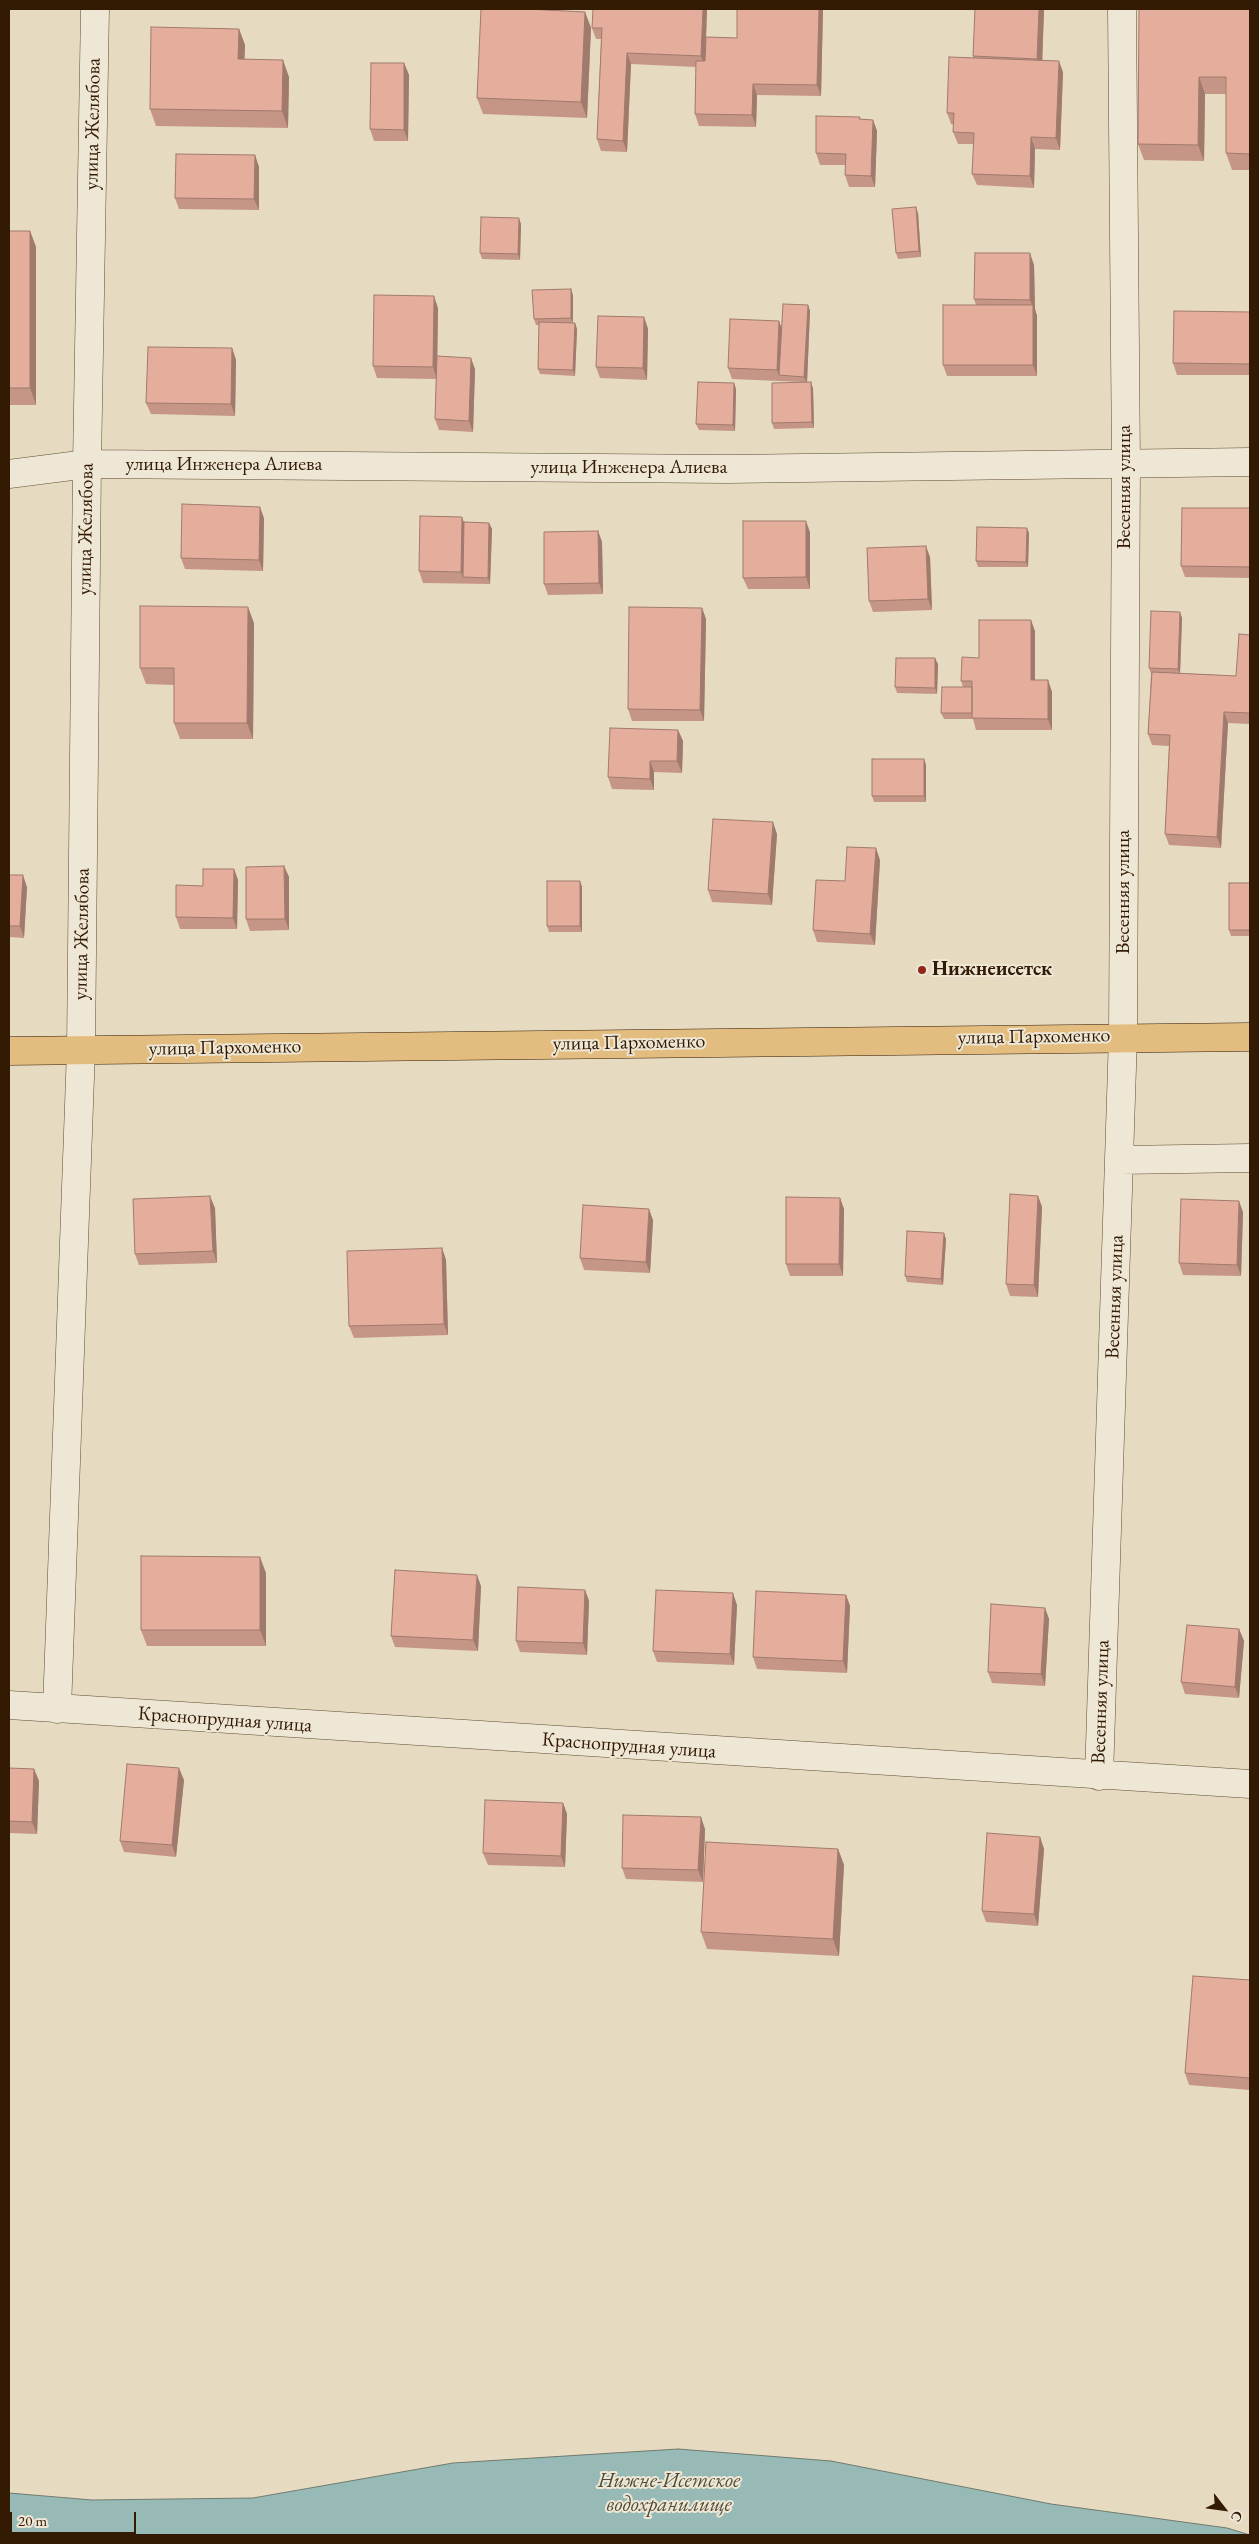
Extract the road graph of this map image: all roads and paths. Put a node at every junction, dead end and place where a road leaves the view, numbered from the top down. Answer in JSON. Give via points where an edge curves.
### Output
{"nodes":[{"id":1,"x":95,"y":9,"type":"edge"},
{"id":2,"x":1122,"y":9,"type":"edge"},
{"id":3,"x":1250,"y":462,"type":"edge"},
{"id":4,"x":87,"y":464,"type":"junction"},
{"id":5,"x":1126,"y":464,"type":"junction"},
{"id":6,"x":9,"y":474,"type":"edge"},
{"id":7,"x":1123,"y":1036,"type":"junction"},
{"id":8,"x":1250,"y":1037,"type":"edge"},
{"id":9,"x":81,"y":1050,"type":"junction"},
{"id":10,"x":9,"y":1051,"type":"edge"},
{"id":11,"x":1250,"y":1158,"type":"edge"},
{"id":12,"x":1119,"y":1160,"type":"junction"},
{"id":13,"x":9,"y":1705,"type":"edge"},
{"id":14,"x":57,"y":1709,"type":"junction"},
{"id":15,"x":1099,"y":1776,"type":"junction"},
{"id":16,"x":1250,"y":1784,"type":"edge"}],
"edges":[{"from":1,"to":4,"type":"street","name":"улица Желябова"},
{"from":2,"to":5,"type":"street","name":"Весенняя улица"},
{"from":3,"to":5,"type":"street","name":"улица Инженера Алиева"},
{"from":4,"to":5,"type":"street","name":"улица Инженера Алиева","via":[[728,469]]},
{"from":4,"to":6,"type":"street","name":"улица Инженера Алиева"},
{"from":4,"to":9,"type":"street","name":"улица Желябова"},
{"from":5,"to":7,"type":"street","name":"Весенняя улица"},
{"from":7,"to":8,"type":"main road","name":"улица Пархоменко"},
{"from":7,"to":9,"type":"main road","name":"улица Пархоменко"},
{"from":7,"to":12,"type":"street","name":"Весенняя улица"},
{"from":9,"to":10,"type":"main road","name":"улица Пархоменко"},
{"from":9,"to":14,"type":"street","name":"улица Желябова"},
{"from":11,"to":12,"type":"street"},
{"from":12,"to":15,"type":"street","name":"Весенняя улица"},
{"from":13,"to":14,"type":"street","name":"Краснопрудная улица"},
{"from":14,"to":15,"type":"street","name":"Краснопрудная улица"},
{"from":15,"to":16,"type":"street","name":"Краснопрудная улица"}]}
